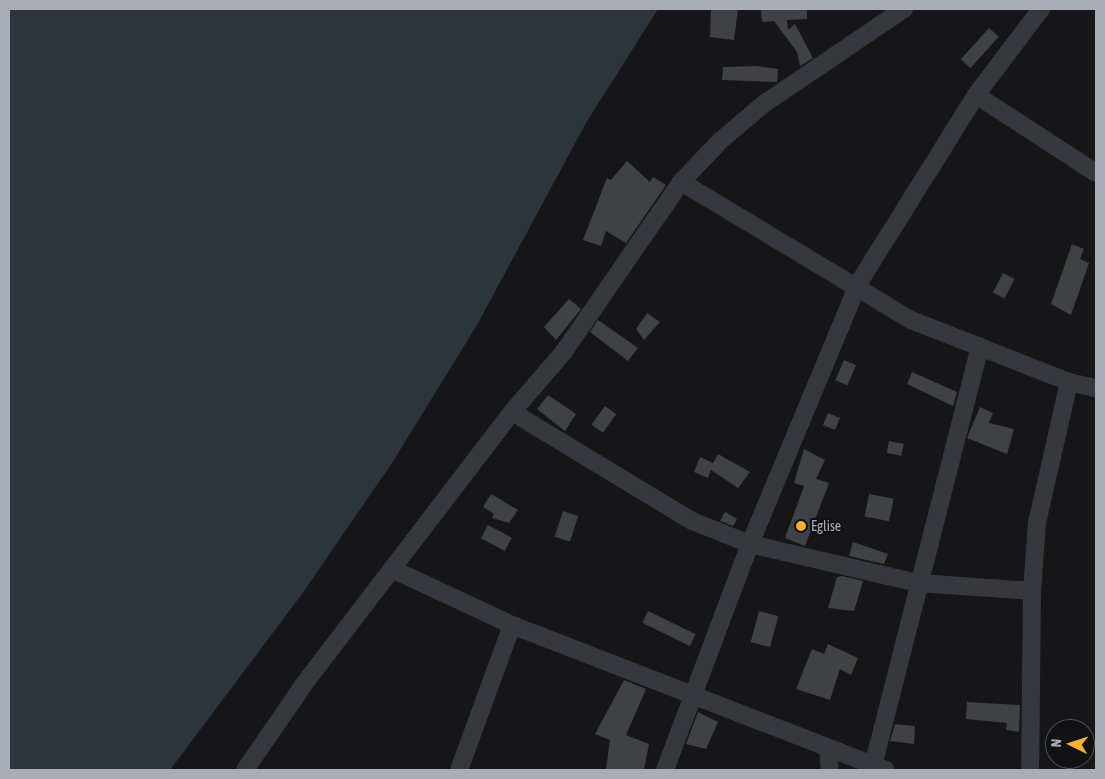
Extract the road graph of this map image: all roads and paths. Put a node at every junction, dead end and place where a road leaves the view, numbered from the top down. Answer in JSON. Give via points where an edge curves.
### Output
{"nodes":[{"id":1,"x":904,"y":9,"type":"edge"},
{"id":2,"x":1041,"y":9,"type":"edge"},
{"id":3,"x":976,"y":95,"type":"junction"},
{"id":4,"x":1096,"y":173,"type":"edge"},
{"id":5,"x":681,"y":182,"type":"junction"},
{"id":6,"x":858,"y":284,"type":"junction"},
{"id":7,"x":980,"y":346,"type":"junction"},
{"id":8,"x":1069,"y":382,"type":"junction"},
{"id":9,"x":1096,"y":388,"type":"edge"},
{"id":10,"x":512,"y":412,"type":"junction"},
{"id":11,"x":750,"y":544,"type":"junction"},
{"id":12,"x":392,"y":569,"type":"junction"},
{"id":13,"x":918,"y":583,"type":"junction"},
{"id":14,"x":1032,"y":591,"type":"junction"},
{"id":15,"x":512,"y":625,"type":"junction"},
{"id":16,"x":693,"y":697,"type":"junction"},
{"id":17,"x":828,"y":749,"type":"junction"},
{"id":18,"x":879,"y":768,"type":"edge"},
{"id":19,"x":245,"y":770,"type":"edge"},
{"id":20,"x":459,"y":770,"type":"edge"},
{"id":21,"x":665,"y":770,"type":"edge"},
{"id":22,"x":830,"y":770,"type":"edge"},
{"id":23,"x":1030,"y":770,"type":"edge"}],
"edges":[{"from":1,"to":5,"type":"street","via":[[765,104],[720,141]]},
{"from":2,"to":3,"type":"street"},
{"from":3,"to":4,"type":"street"},
{"from":3,"to":6,"type":"street"},
{"from":5,"to":6,"type":"street"},
{"from":5,"to":10,"type":"street","via":[[563,353]]},
{"from":6,"to":7,"type":"street","via":[[911,320]]},
{"from":6,"to":11,"type":"street"},
{"from":7,"to":8,"type":"street"},
{"from":7,"to":13,"type":"street"},
{"from":8,"to":9,"type":"street"},
{"from":8,"to":14,"type":"street","via":[[1037,523]]},
{"from":10,"to":11,"type":"street","via":[[692,522]]},
{"from":10,"to":12,"type":"street"},
{"from":11,"to":13,"type":"street"},
{"from":11,"to":16,"type":"street"},
{"from":12,"to":15,"type":"street"},
{"from":12,"to":19,"type":"street","via":[[304,684]]},
{"from":13,"to":14,"type":"street"},
{"from":13,"to":18,"type":"street"},
{"from":14,"to":23,"type":"street"},
{"from":15,"to":16,"type":"street"},
{"from":15,"to":20,"type":"street"},
{"from":16,"to":17,"type":"street"},
{"from":16,"to":21,"type":"street"},
{"from":17,"to":18,"type":"street"},
{"from":17,"to":22,"type":"street"}]}
